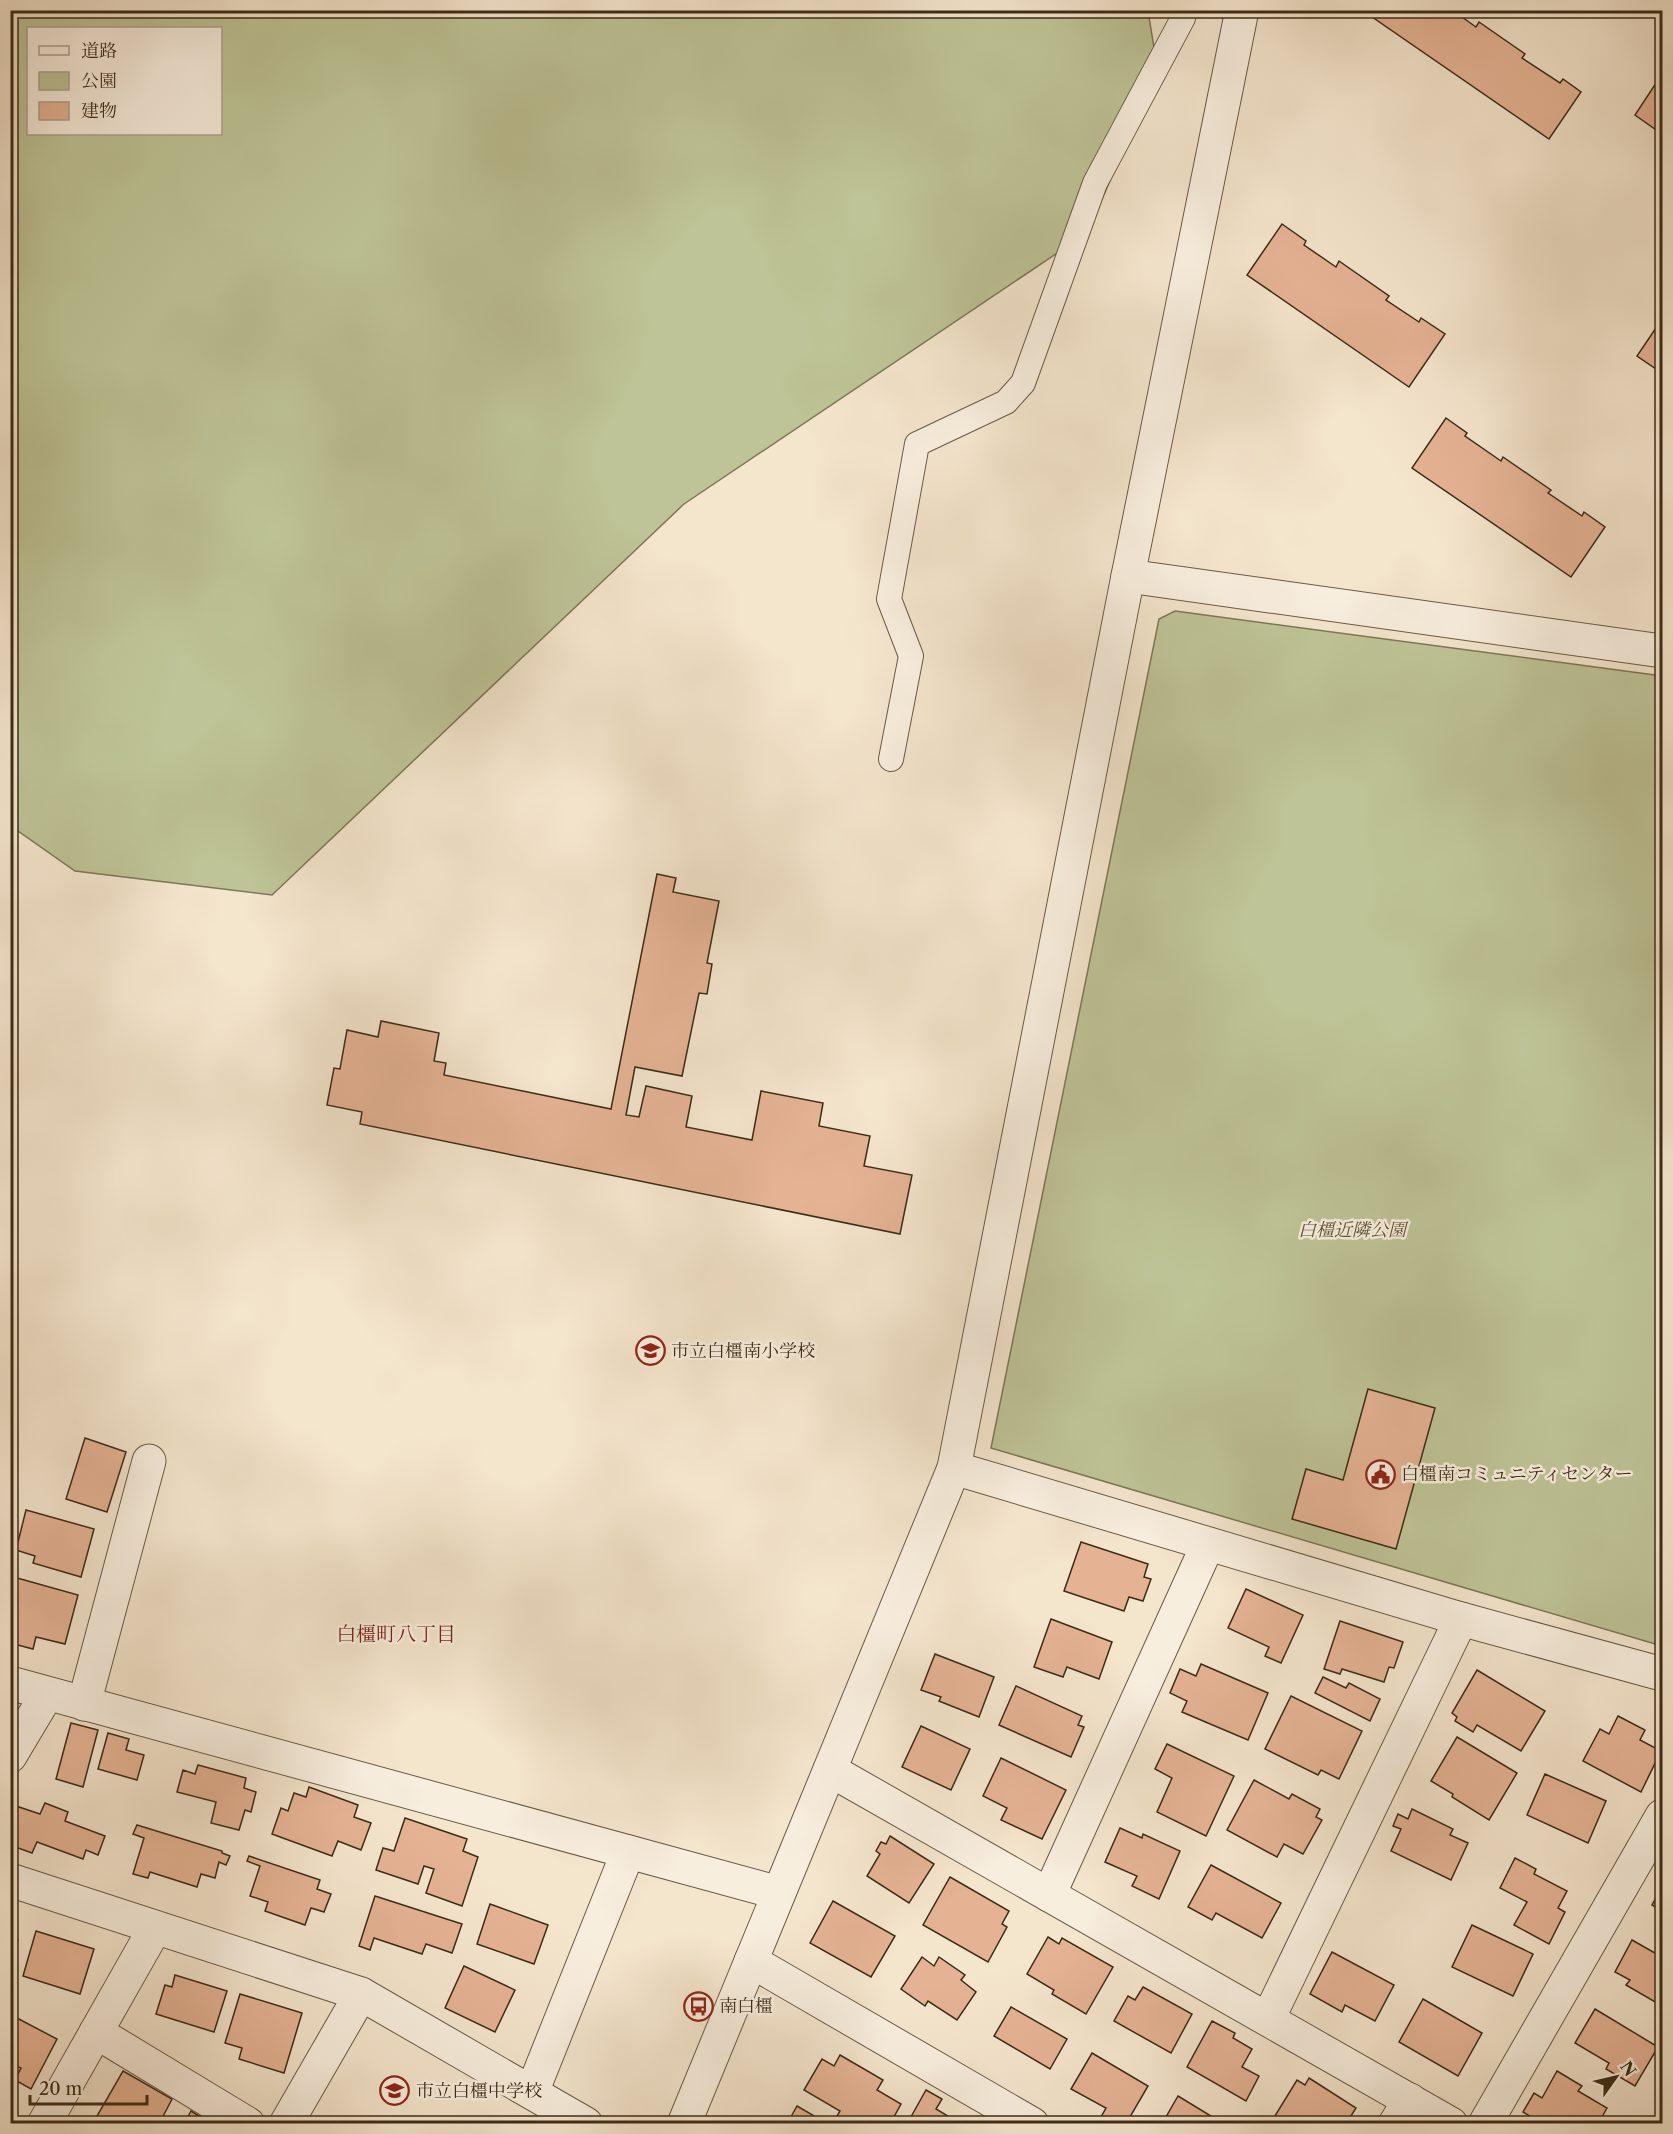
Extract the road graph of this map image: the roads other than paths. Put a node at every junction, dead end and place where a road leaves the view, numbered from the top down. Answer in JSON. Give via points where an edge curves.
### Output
{"nodes":[{"id":1,"x":1184,"y":10,"type":"edge"},
{"id":2,"x":1242,"y":10,"type":"edge"},
{"id":3,"x":1128,"y":576,"type":"junction"},
{"id":4,"x":1662,"y":651,"type":"edge"},
{"id":5,"x":891,"y":759,"type":"dead end"},
{"id":6,"x":149,"y":1461,"type":"dead end"},
{"id":7,"x":954,"y":1468,"type":"junction"},
{"id":8,"x":1208,"y":1544,"type":"junction"},
{"id":9,"x":1461,"y":1619,"type":"junction"},
{"id":10,"x":1662,"y":1674,"type":"edge"},
{"id":11,"x":10,"y":1683,"type":"edge"},
{"id":12,"x":47,"y":1694,"type":"junction"},
{"id":13,"x":84,"y":1704,"type":"junction"},
{"id":14,"x":10,"y":1756,"type":"edge"},
{"id":15,"x":830,"y":1770,"type":"junction"},
{"id":16,"x":1662,"y":1816,"type":"edge"},
{"id":17,"x":628,"y":1852,"type":"junction"},
{"id":18,"x":10,"y":1880,"type":"edge"},
{"id":19,"x":779,"y":1893,"type":"junction"},
{"id":20,"x":1050,"y":1894,"type":"junction"},
{"id":21,"x":154,"y":1928,"type":"junction"},
{"id":22,"x":751,"y":1961,"type":"junction"},
{"id":23,"x":361,"y":1994,"type":"junction"},
{"id":24,"x":1268,"y":2019,"type":"junction"},
{"id":25,"x":96,"y":2032,"type":"junction"},
{"id":26,"x":532,"y":2092,"type":"junction"},
{"id":27,"x":1402,"y":2112,"type":"edge"},
{"id":28,"x":44,"y":2124,"type":"edge"},
{"id":29,"x":248,"y":2124,"type":"edge"},
{"id":30,"x":286,"y":2124,"type":"edge"},
{"id":31,"x":586,"y":2124,"type":"edge"},
{"id":32,"x":684,"y":2124,"type":"edge"},
{"id":33,"x":1032,"y":2124,"type":"edge"},
{"id":34,"x":1450,"y":2124,"type":"edge"},
{"id":35,"x":1485,"y":2124,"type":"edge"}],
"edges":[{"from":1,"to":5,"type":"lane","via":[[1095,183],[1023,383],[1006,402],[918,444],[889,599],[911,656]]},
{"from":2,"to":3,"type":"street"},
{"from":3,"to":4,"type":"street"},
{"from":3,"to":7,"type":"street"},
{"from":6,"to":13,"type":"street"},
{"from":7,"to":8,"type":"street"},
{"from":7,"to":15,"type":"street"},
{"from":8,"to":9,"type":"street"},
{"from":8,"to":20,"type":"street"},
{"from":9,"to":10,"type":"street"},
{"from":9,"to":24,"type":"street"},
{"from":11,"to":12,"type":"street"},
{"from":12,"to":13,"type":"street"},
{"from":12,"to":14,"type":"street"},
{"from":13,"to":17,"type":"street"},
{"from":15,"to":19,"type":"street"},
{"from":15,"to":20,"type":"street"},
{"from":16,"to":35,"type":"street"},
{"from":17,"to":19,"type":"street"},
{"from":17,"to":26,"type":"street"},
{"from":18,"to":21,"type":"street"},
{"from":19,"to":22,"type":"street"},
{"from":20,"to":24,"type":"street"},
{"from":21,"to":23,"type":"street"},
{"from":21,"to":25,"type":"street"},
{"from":22,"to":32,"type":"street"},
{"from":22,"to":33,"type":"street"},
{"from":23,"to":26,"type":"street"},
{"from":23,"to":30,"type":"street"},
{"from":24,"to":27,"type":"street"},
{"from":25,"to":28,"type":"street"},
{"from":25,"to":29,"type":"street"},
{"from":26,"to":31,"type":"street"},
{"from":27,"to":34,"type":"street"}]}
